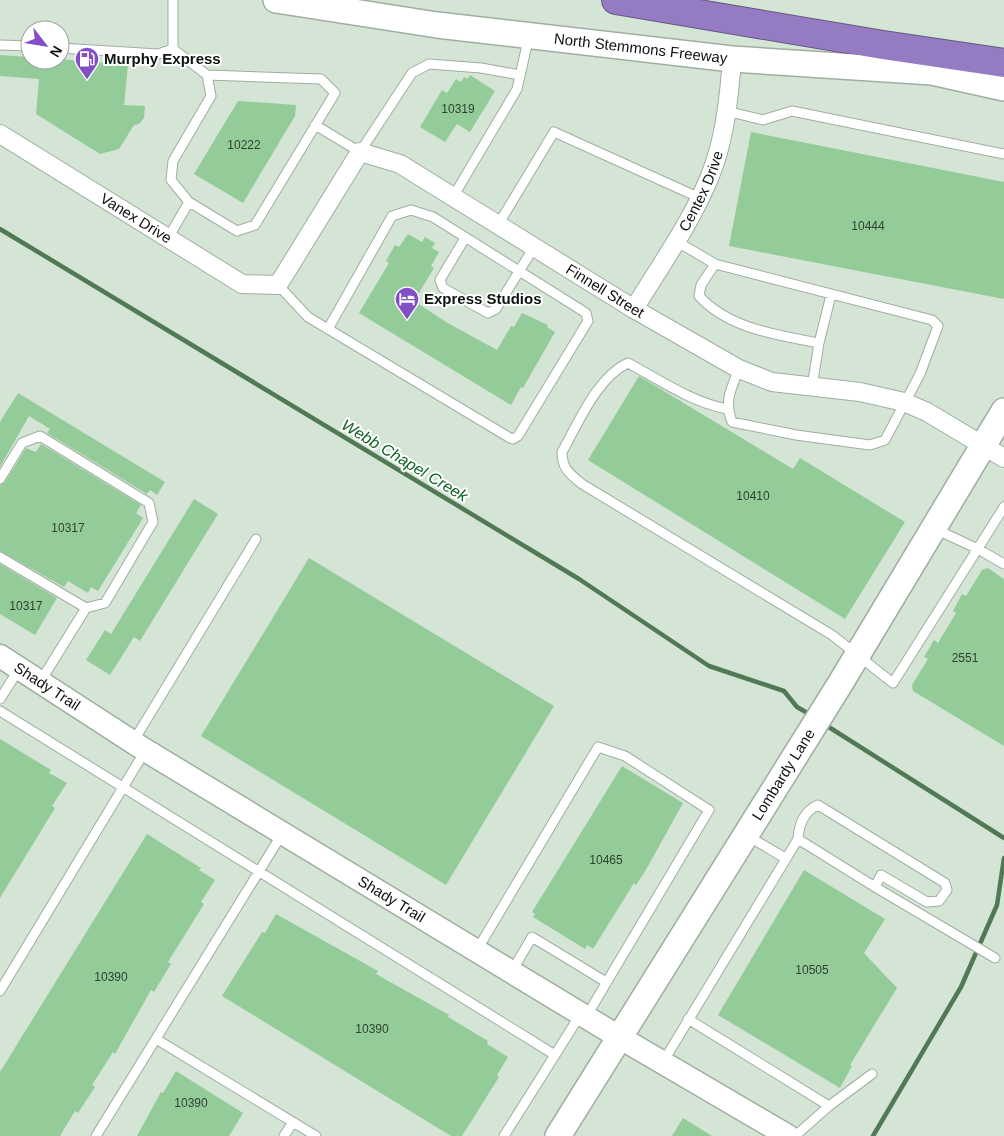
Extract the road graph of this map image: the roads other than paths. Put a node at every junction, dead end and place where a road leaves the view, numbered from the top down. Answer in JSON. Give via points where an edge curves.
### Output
{"nodes":[{"id":1,"x":173,"y":0,"type":"edge"},
{"id":2,"x":276,"y":0,"type":"edge"},
{"id":3,"x":616,"y":0,"type":"edge"},
{"id":4,"x":529,"y":36,"type":"junction"},
{"id":5,"x":20,"y":45,"type":"edge"},
{"id":6,"x":0,"y":46,"type":"edge"},
{"id":7,"x":70,"y":49,"type":"edge"},
{"id":8,"x":173,"y":49,"type":"junction"},
{"id":9,"x":732,"y":59,"type":"junction"},
{"id":10,"x":1004,"y":63,"type":"edge"},
{"id":11,"x":207,"y":75,"type":"junction"},
{"id":12,"x":520,"y":75,"type":"junction"},
{"id":13,"x":1004,"y":88,"type":"edge"},
{"id":14,"x":726,"y":112,"type":"junction"},
{"id":15,"x":315,"y":125,"type":"junction"},
{"id":16,"x":0,"y":134,"type":"edge"},
{"id":17,"x":360,"y":152,"type":"junction"},
{"id":18,"x":1004,"y":154,"type":"edge"},
{"id":19,"x":453,"y":197,"type":"junction"},
{"id":20,"x":700,"y":198,"type":"junction"},
{"id":21,"x":189,"y":202,"type":"junction"},
{"id":22,"x":498,"y":225,"type":"junction"},
{"id":23,"x":168,"y":238,"type":"junction"},
{"id":24,"x":465,"y":238,"type":"junction"},
{"id":25,"x":676,"y":241,"type":"junction"},
{"id":26,"x":534,"y":247,"type":"junction"},
{"id":27,"x":715,"y":264,"type":"junction"},
{"id":28,"x":520,"y":272,"type":"junction"},
{"id":29,"x":278,"y":285,"type":"junction"},
{"id":30,"x":831,"y":295,"type":"junction"},
{"id":31,"x":634,"y":309,"type":"junction"},
{"id":32,"x":328,"y":329,"type":"junction"},
{"id":33,"x":819,"y":343,"type":"junction"},
{"id":34,"x":739,"y":369,"type":"junction"},
{"id":35,"x":812,"y":387,"type":"junction"},
{"id":36,"x":904,"y":402,"type":"junction"},
{"id":37,"x":727,"y":409,"type":"junction"},
{"id":38,"x":1004,"y":411,"type":"edge"},
{"id":39,"x":983,"y":446,"type":"junction"},
{"id":40,"x":1004,"y":458,"type":"edge"},
{"id":41,"x":0,"y":479,"type":"edge"},
{"id":42,"x":1004,"y":507,"type":"edge"},
{"id":43,"x":933,"y":528,"type":"junction"},
{"id":44,"x":256,"y":539,"type":"dead end"},
{"id":45,"x":978,"y":549,"type":"junction"},
{"id":46,"x":0,"y":556,"type":"edge"},
{"id":47,"x":1004,"y":564,"type":"edge"},
{"id":48,"x":86,"y":608,"type":"junction"},
{"id":49,"x":0,"y":656,"type":"edge"},
{"id":50,"x":857,"y":656,"type":"junction"},
{"id":51,"x":19,"y":668,"type":"junction"},
{"id":52,"x":40,"y":682,"type":"junction"},
{"id":53,"x":0,"y":698,"type":"edge"},
{"id":54,"x":0,"y":711,"type":"edge"},
{"id":55,"x":139,"y":746,"type":"junction"},
{"id":56,"x":124,"y":788,"type":"junction"},
{"id":57,"x":283,"y":832,"type":"junction"},
{"id":58,"x":746,"y":835,"type":"junction"},
{"id":59,"x":798,"y":839,"type":"junction"},
{"id":60,"x":785,"y":858,"type":"junction"},
{"id":61,"x":258,"y":873,"type":"junction"},
{"id":62,"x":875,"y":886,"type":"junction"},
{"id":63,"x":477,"y":950,"type":"junction"},
{"id":64,"x":995,"y":958,"type":"dead end"},
{"id":65,"x":512,"y":972,"type":"junction"},
{"id":66,"x":606,"y":982,"type":"junction"},
{"id":67,"x":0,"y":991,"type":"edge"},
{"id":68,"x":583,"y":1015,"type":"junction"},
{"id":69,"x":688,"y":1019,"type":"junction"},
{"id":70,"x":619,"y":1037,"type":"junction"},
{"id":71,"x":156,"y":1039,"type":"junction"},
{"id":72,"x":555,"y":1055,"type":"junction"},
{"id":73,"x":663,"y":1063,"type":"junction"},
{"id":74,"x":872,"y":1074,"type":"dead end"},
{"id":75,"x":829,"y":1106,"type":"junction"},
{"id":76,"x":293,"y":1122,"type":"junction"},
{"id":77,"x":96,"y":1136,"type":"edge"},
{"id":78,"x":284,"y":1136,"type":"edge"},
{"id":79,"x":316,"y":1136,"type":"edge"},
{"id":80,"x":504,"y":1136,"type":"edge"},
{"id":81,"x":558,"y":1136,"type":"edge"},
{"id":82,"x":788,"y":1136,"type":"edge"},
{"id":83,"x":795,"y":1136,"type":"edge"}],
"edges":[{"from":1,"to":8,"type":"lane"},
{"from":2,"to":4,"type":"main road","name":"North Stemmons Freeway"},
{"from":3,"to":10,"type":"highway"},
{"from":4,"to":9,"type":"main road","name":"North Stemmons Freeway"},
{"from":4,"to":12,"type":"lane"},
{"from":5,"to":6,"type":"lane"},
{"from":7,"to":8,"type":"lane","via":[[158,54]]},
{"from":8,"to":11,"type":"lane"},
{"from":9,"to":13,"type":"main road","name":"North Stemmons Freeway","via":[[932,72]]},
{"from":9,"to":14,"type":"street","name":"Centex Drive"},
{"from":11,"to":15,"type":"lane","via":[[321,79],[335,93]]},
{"from":11,"to":21,"type":"lane","via":[[211,96],[173,161],[171,180]]},
{"from":12,"to":17,"type":"lane","via":[[429,64],[412,73]]},
{"from":12,"to":19,"type":"lane","via":[[517,89]]},
{"from":14,"to":18,"type":"lane","via":[[763,120],[792,111]]},
{"from":14,"to":20,"type":"street","name":"Centex Drive","via":[[710,175]]},
{"from":15,"to":17,"type":"lane"},
{"from":15,"to":21,"type":"lane","via":[[255,225],[237,230]]},
{"from":16,"to":23,"type":"street","name":"Vanex Drive"},
{"from":17,"to":19,"type":"street","name":"Finnell Street","via":[[400,164]]},
{"from":17,"to":29,"type":"street"},
{"from":19,"to":22,"type":"street","name":"Finnell Street"},
{"from":20,"to":22,"type":"lane","via":[[554,132]]},
{"from":20,"to":25,"type":"street","name":"Centex Drive"},
{"from":21,"to":23,"type":"lane"},
{"from":22,"to":26,"type":"street","name":"Finnell Street"},
{"from":23,"to":29,"type":"street","name":"Vanex Drive","via":[[242,284]]},
{"from":24,"to":28,"type":"lane"},
{"from":24,"to":28,"type":"lane","via":[[440,280],[443,288],[488,313],[496,309]]},
{"from":24,"to":32,"type":"lane","via":[[433,218],[411,210],[392,216]]},
{"from":25,"to":27,"type":"lane"},
{"from":25,"to":31,"type":"street","name":"Centex Drive"},
{"from":26,"to":28,"type":"lane"},
{"from":26,"to":31,"type":"street","name":"Finnell Street"},
{"from":27,"to":30,"type":"lane"},
{"from":27,"to":33,"type":"lane","via":[[701,285],[699,296],[709,307],[758,331]]},
{"from":28,"to":32,"type":"lane","via":[[586,313],[588,321],[514,439]]},
{"from":29,"to":32,"type":"lane","via":[[308,317]]},
{"from":30,"to":33,"type":"lane"},
{"from":30,"to":36,"type":"lane","via":[[932,320],[938,326],[920,374]]},
{"from":31,"to":34,"type":"street","name":"Finnell Street"},
{"from":33,"to":35,"type":"lane"},
{"from":34,"to":35,"type":"street","name":"Finnell Street","via":[[772,382]]},
{"from":34,"to":37,"type":"lane","via":[[729,392]]},
{"from":35,"to":36,"type":"street","name":"Finnell Street","via":[[860,392]]},
{"from":36,"to":37,"type":"lane","via":[[885,440],[870,445],[750,427],[732,422]]},
{"from":36,"to":39,"type":"street","name":"Finnell Street"},
{"from":37,"to":50,"type":"lane","via":[[710,406],[628,363],[616,369],[600,386],[562,452],[562,463],[568,473],[582,484],[832,635]]},
{"from":38,"to":39,"type":"main road","name":"Lombardy Lane"},
{"from":39,"to":40,"type":"street","name":"Finnell Street"},
{"from":39,"to":43,"type":"main road","name":"Lombardy Lane"},
{"from":41,"to":48,"type":"lane","via":[[22,443],[40,436],[149,503],[153,522],[105,603]]},
{"from":42,"to":45,"type":"lane"},
{"from":43,"to":45,"type":"lane"},
{"from":43,"to":50,"type":"main road","name":"Lombardy Lane"},
{"from":44,"to":55,"type":"lane"},
{"from":45,"to":47,"type":"lane"},
{"from":45,"to":50,"type":"lane","via":[[893,683]]},
{"from":46,"to":48,"type":"lane"},
{"from":48,"to":52,"type":"lane"},
{"from":49,"to":51,"type":"street","name":"Shady Trail"},
{"from":50,"to":58,"type":"main road","name":"Lombardy Lane"},
{"from":51,"to":52,"type":"street","name":"Shady Trail"},
{"from":51,"to":53,"type":"lane"},
{"from":52,"to":55,"type":"street","name":"Shady Trail"},
{"from":54,"to":56,"type":"lane"},
{"from":55,"to":56,"type":"lane"},
{"from":55,"to":57,"type":"street","name":"Shady Trail"},
{"from":56,"to":61,"type":"lane"},
{"from":56,"to":67,"type":"lane"},
{"from":57,"to":61,"type":"lane"},
{"from":57,"to":63,"type":"street","name":"Shady Trail"},
{"from":58,"to":60,"type":"lane"},
{"from":58,"to":70,"type":"main road","name":"Lombardy Lane"},
{"from":59,"to":60,"type":"lane"},
{"from":59,"to":62,"type":"lane"},
{"from":59,"to":62,"type":"lane","via":[[799,826],[810,808],[818,805],[945,883],[947,890],[939,901],[927,902],[881,875]]},
{"from":60,"to":69,"type":"lane"},
{"from":61,"to":71,"type":"lane"},
{"from":61,"to":72,"type":"lane"},
{"from":62,"to":64,"type":"lane"},
{"from":63,"to":65,"type":"street","name":"Shady Trail"},
{"from":63,"to":66,"type":"lane","via":[[598,747],[625,756],[710,810]]},
{"from":65,"to":66,"type":"lane","via":[[532,937]]},
{"from":65,"to":68,"type":"street","name":"Shady Trail"},
{"from":66,"to":68,"type":"lane"},
{"from":68,"to":70,"type":"street","name":"Shady Trail"},
{"from":68,"to":72,"type":"lane"},
{"from":69,"to":73,"type":"lane"},
{"from":69,"to":75,"type":"lane"},
{"from":70,"to":73,"type":"street","name":"Shady Trail"},
{"from":70,"to":81,"type":"main road","name":"Lombardy Lane"},
{"from":71,"to":76,"type":"lane"},
{"from":71,"to":77,"type":"lane"},
{"from":72,"to":80,"type":"lane"},
{"from":73,"to":82,"type":"street","name":"Shady Trail"},
{"from":74,"to":75,"type":"lane"},
{"from":75,"to":83,"type":"lane"},
{"from":76,"to":78,"type":"lane"},
{"from":76,"to":79,"type":"lane"}]}
